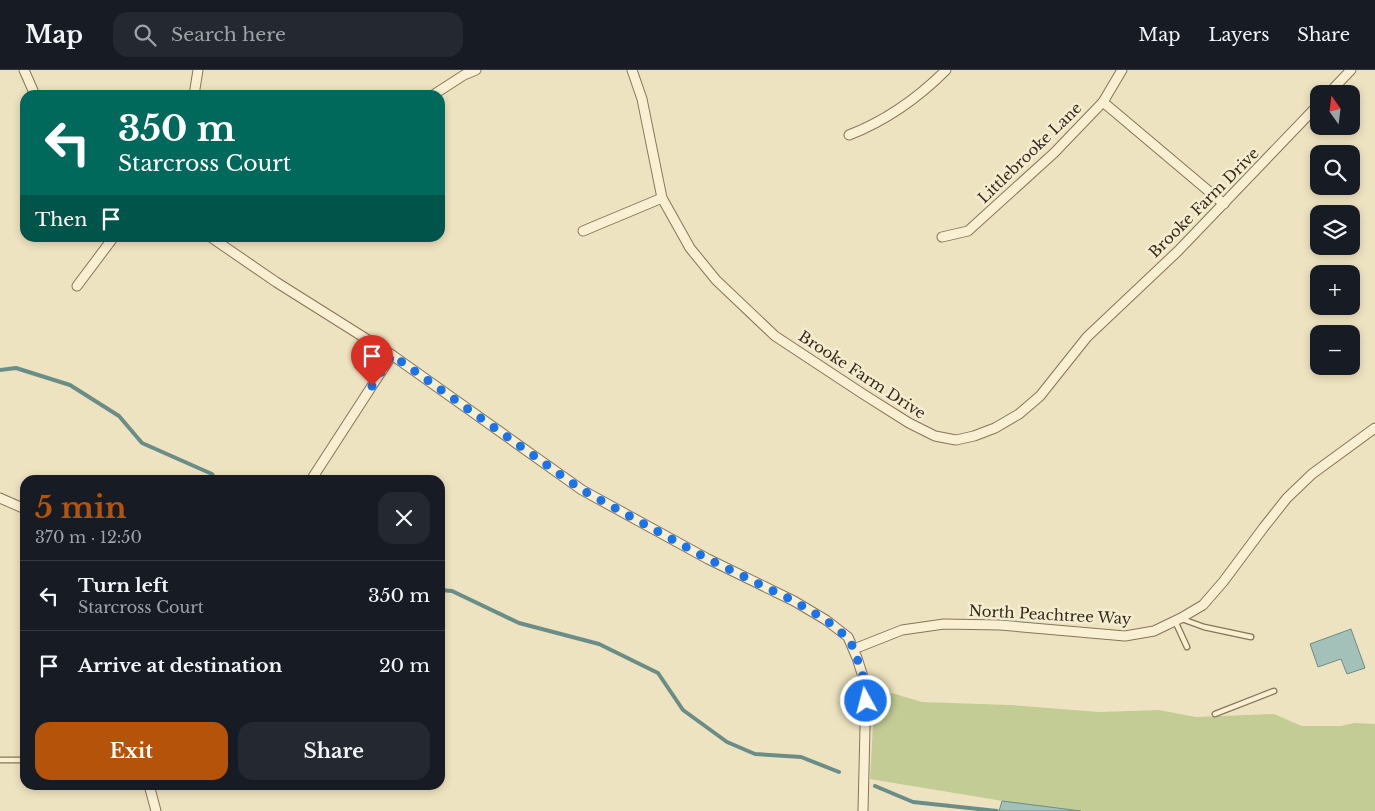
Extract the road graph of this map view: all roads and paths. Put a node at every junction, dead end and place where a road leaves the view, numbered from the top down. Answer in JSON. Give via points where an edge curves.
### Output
{"nodes":[{"id":1,"x":24,"y":70,"type":"edge"},
{"id":2,"x":198,"y":70,"type":"edge"},
{"id":3,"x":476,"y":70,"type":"edge"},
{"id":4,"x":632,"y":70,"type":"edge"},
{"id":5,"x":946,"y":70,"type":"edge"},
{"id":6,"x":1122,"y":70,"type":"edge"},
{"id":7,"x":1351,"y":70,"type":"edge"},
{"id":8,"x":1337,"y":85,"type":"edge"},
{"id":9,"x":33,"y":90,"type":"edge"},
{"id":10,"x":195,"y":90,"type":"edge"},
{"id":11,"x":441,"y":90,"type":"edge"},
{"id":12,"x":1103,"y":102,"type":"junction"},
{"id":13,"x":1310,"y":113,"type":"edge"},
{"id":14,"x":849,"y":135,"type":"dead end"},
{"id":15,"x":662,"y":198,"type":"junction"},
{"id":16,"x":1224,"y":204,"type":"junction"},
{"id":17,"x":583,"y":231,"type":"dead end"},
{"id":18,"x":942,"y":237,"type":"dead end"},
{"id":19,"x":110,"y":242,"type":"edge"},
{"id":20,"x":218,"y":242,"type":"edge"},
{"id":21,"x":77,"y":286,"type":"dead end"},
{"id":22,"x":392,"y":355,"type":"junction"},
{"id":23,"x":1375,"y":428,"type":"edge"},
{"id":24,"x":314,"y":475,"type":"edge"},
{"id":25,"x":0,"y":498,"type":"edge"},
{"id":26,"x":20,"y":507,"type":"edge"},
{"id":27,"x":1178,"y":620,"type":"junction"},
{"id":28,"x":1251,"y":637,"type":"dead end"},
{"id":29,"x":1187,"y":648,"type":"dead end"},
{"id":30,"x":854,"y":649,"type":"junction"},
{"id":31,"x":1274,"y":691,"type":"dead end"},
{"id":32,"x":1215,"y":714,"type":"dead end"},
{"id":33,"x":0,"y":760,"type":"edge"},
{"id":34,"x":20,"y":760,"type":"edge"},
{"id":35,"x":150,"y":790,"type":"edge"},
{"id":36,"x":156,"y":811,"type":"edge"},
{"id":37,"x":863,"y":811,"type":"edge"}],
"edges":[{"from":1,"to":9,"type":"street"},
{"from":2,"to":10,"type":"street"},
{"from":3,"to":11,"type":"street"},
{"from":4,"to":15,"type":"street","name":"Brooke Farm Drive","via":[[642,99]]},
{"from":5,"to":14,"type":"street","via":[[873,126]]},
{"from":6,"to":12,"type":"street","name":"Littlebrooke Lane"},
{"from":7,"to":8,"type":"street"},
{"from":12,"to":16,"type":"street"},
{"from":12,"to":18,"type":"street","name":"Littlebrooke Lane","via":[[1054,153],[968,231]]},
{"from":13,"to":16,"type":"street","name":"Brooke Farm Drive"},
{"from":15,"to":16,"type":"street","name":"Brooke Farm Drive","via":[[690,248],[716,280],[775,336],[909,423],[935,436],[956,440],[995,428],[1040,396],[1087,337]]},
{"from":15,"to":17,"type":"street"},
{"from":19,"to":21,"type":"street"},
{"from":20,"to":22,"type":"street"},
{"from":22,"to":24,"type":"street"},
{"from":22,"to":30,"type":"street","via":[[582,490],[708,559],[794,601],[834,626],[848,638]]},
{"from":23,"to":27,"type":"street","name":"North Peachtree Way","via":[[1312,474],[1288,498],[1203,605]]},
{"from":25,"to":26,"type":"street"},
{"from":27,"to":28,"type":"lane"},
{"from":27,"to":29,"type":"lane"},
{"from":27,"to":30,"type":"street","name":"North Peachtree Way","via":[[1154,631],[1125,636],[1000,625],[944,624],[902,630]]},
{"from":30,"to":37,"type":"street","via":[[866,686]]},
{"from":31,"to":32,"type":"lane"},
{"from":33,"to":34,"type":"lane"},
{"from":35,"to":36,"type":"street"}]}
